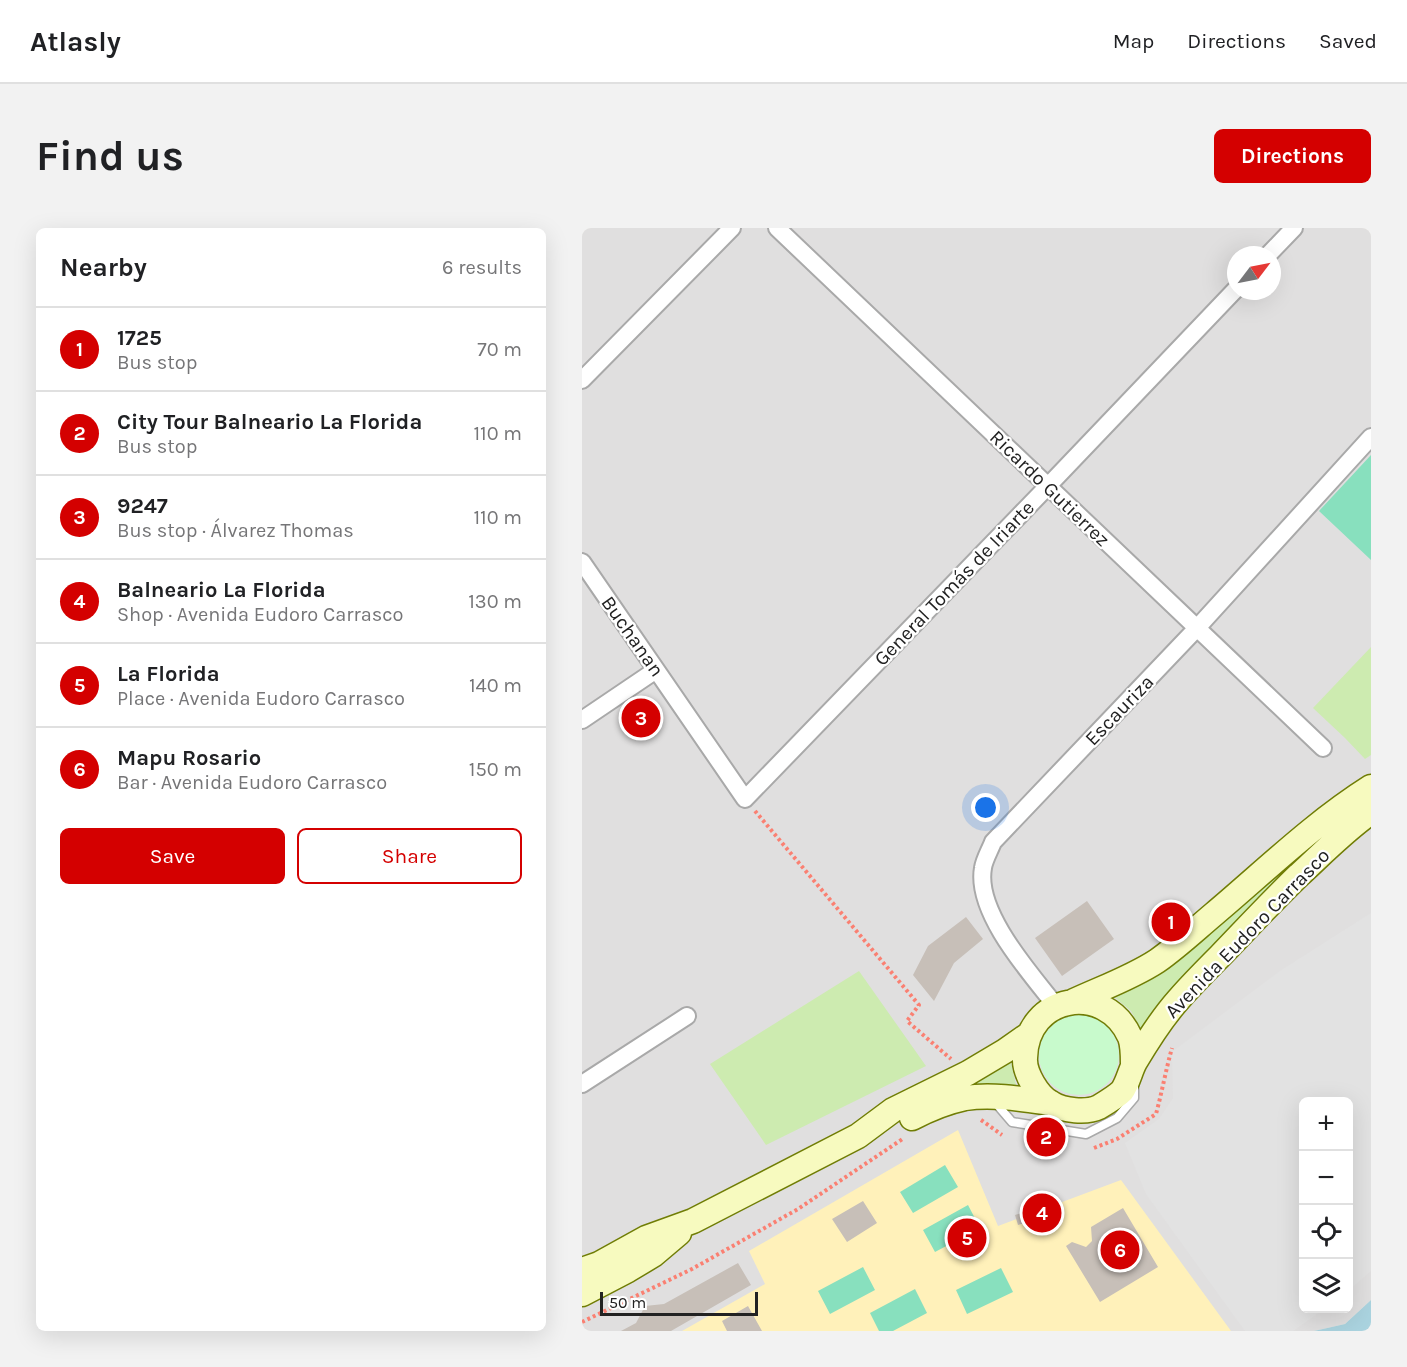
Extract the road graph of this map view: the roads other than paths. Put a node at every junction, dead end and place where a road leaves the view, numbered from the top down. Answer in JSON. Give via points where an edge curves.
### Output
{"nodes":[{"id":1,"x":732,"y":228,"type":"edge"},
{"id":2,"x":777,"y":228,"type":"edge"},
{"id":3,"x":1294,"y":228,"type":"edge"},
{"id":4,"x":1277,"y":246,"type":"edge"},
{"id":5,"x":1227,"y":298,"type":"edge"},
{"id":6,"x":582,"y":380,"type":"edge"},
{"id":7,"x":1371,"y":437,"type":"edge"},
{"id":8,"x":1048,"y":486,"type":"junction"},
{"id":9,"x":582,"y":562,"type":"edge"},
{"id":10,"x":1197,"y":628,"type":"junction"},
{"id":11,"x":656,"y":670,"type":"junction"},
{"id":12,"x":582,"y":720,"type":"edge"},
{"id":13,"x":1323,"y":748,"type":"dead end"},
{"id":14,"x":1371,"y":787,"type":"edge"},
{"id":15,"x":745,"y":799,"type":"joint"},
{"id":16,"x":1371,"y":812,"type":"edge"},
{"id":17,"x":1064,"y":1004,"type":"junction"},
{"id":18,"x":687,"y":1016,"type":"dead end"},
{"id":19,"x":1028,"y":1035,"type":"junction"},
{"id":20,"x":1133,"y":1064,"type":"junction"},
{"id":21,"x":582,"y":1084,"type":"edge"},
{"id":22,"x":990,"y":1097,"type":"junction"},
{"id":23,"x":1051,"y":1103,"type":"junction"},
{"id":24,"x":858,"y":1136,"type":"junction"},
{"id":25,"x":693,"y":1221,"type":"junction"},
{"id":26,"x":582,"y":1270,"type":"edge"},
{"id":27,"x":582,"y":1294,"type":"edge"}],
"edges":[{"from":1,"to":6,"type":"street"},
{"from":2,"to":8,"type":"street","name":"Ricardo Gutierrez"},
{"from":3,"to":4,"type":"street"},
{"from":5,"to":8,"type":"street","name":"General Tomás de Iriarte"},
{"from":7,"to":10,"type":"street","name":"Escauriza"},
{"from":8,"to":10,"type":"street","name":"Ricardo Gutierrez"},
{"from":8,"to":15,"type":"street","name":"General Tomás de Iriarte"},
{"from":9,"to":11,"type":"street","name":"Buchanan"},
{"from":10,"to":13,"type":"street","name":"Ricardo Gutierrez"},
{"from":10,"to":17,"type":"street","name":"Escauriza","via":[[993,842],[983,868],[983,890],[992,917],[1025,968]]},
{"from":11,"to":12,"type":"street"},
{"from":11,"to":15,"type":"street","name":"Buchanan"},
{"from":14,"to":17,"type":"main road","name":"Avenida Eudoro Carrasco","via":[[1340,808],[1158,960],[1134,975]]},
{"from":16,"to":20,"type":"main road","name":"Avenida Eudoro Carrasco","via":[[1283,891],[1179,999]]},
{"from":17,"to":19,"type":"main road","via":[[1040,1017]]},
{"from":17,"to":20,"type":"main road","via":[[1097,1004],[1118,1018],[1131,1039]]},
{"from":18,"to":21,"type":"street"},
{"from":19,"to":23,"type":"main road","via":[[1024,1060],[1032,1085]]},
{"from":19,"to":24,"type":"main road","via":[[968,1073],[893,1110]]},
{"from":20,"to":22,"type":"lane","via":[[1134,1098],[1117,1118],[1086,1134],[1012,1122]]},
{"from":20,"to":23,"type":"main road","via":[[1121,1091],[1097,1108],[1074,1111]]},
{"from":22,"to":23,"type":"main road"},
{"from":22,"to":24,"type":"main road","via":[[966,1098],[934,1107],[901,1123]]},
{"from":24,"to":25,"type":"main road"},
{"from":25,"to":26,"type":"main road","via":[[646,1238]]},
{"from":25,"to":27,"type":"main road","via":[[653,1255]]}]}
